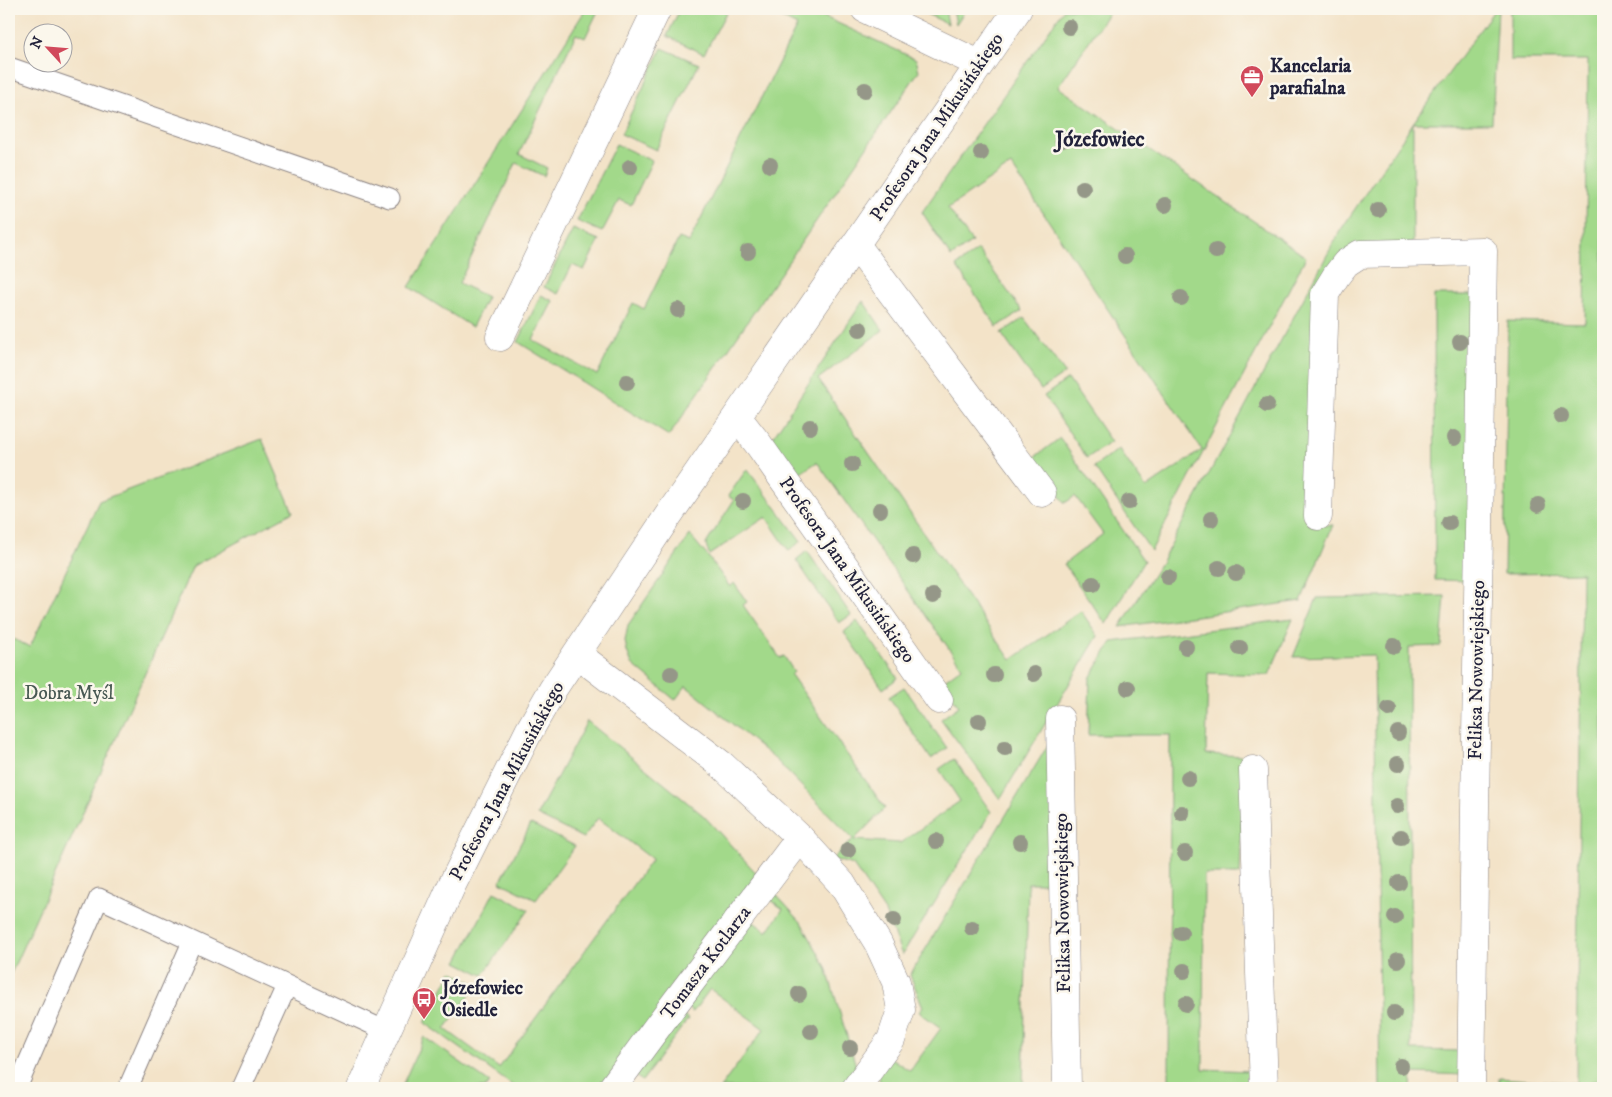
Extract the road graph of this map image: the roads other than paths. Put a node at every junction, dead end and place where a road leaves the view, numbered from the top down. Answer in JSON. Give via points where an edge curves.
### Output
{"nodes":[{"id":1,"x":657,"y":9,"type":"edge"},
{"id":2,"x":865,"y":9,"type":"edge"},
{"id":3,"x":1018,"y":9,"type":"edge"},
{"id":4,"x":979,"y":64,"type":"junction"},
{"id":5,"x":9,"y":67,"type":"edge"},
{"id":6,"x":390,"y":198,"type":"dead end"},
{"id":7,"x":856,"y":245,"type":"junction"},
{"id":8,"x":500,"y":337,"type":"dead end"},
{"id":9,"x":737,"y":416,"type":"junction"},
{"id":10,"x":1042,"y":493,"type":"dead end"},
{"id":11,"x":1318,"y":516,"type":"dead end"},
{"id":12,"x":577,"y":654,"type":"junction"},
{"id":13,"x":939,"y":700,"type":"dead end"},
{"id":14,"x":1060,"y":719,"type":"dead end"},
{"id":15,"x":1253,"y":770,"type":"dead end"},
{"id":16,"x":800,"y":838,"type":"junction"},
{"id":17,"x":192,"y":942,"type":"junction"},
{"id":18,"x":287,"y":986,"type":"junction"},
{"id":19,"x":386,"y":1032,"type":"junction"},
{"id":20,"x":862,"y":1080,"type":"edge"},
{"id":21,"x":17,"y":1088,"type":"edge"},
{"id":22,"x":128,"y":1088,"type":"edge"},
{"id":23,"x":242,"y":1088,"type":"edge"},
{"id":24,"x":361,"y":1088,"type":"edge"},
{"id":25,"x":612,"y":1088,"type":"edge"},
{"id":26,"x":1067,"y":1088,"type":"edge"},
{"id":27,"x":1264,"y":1088,"type":"edge"},
{"id":28,"x":1471,"y":1088,"type":"edge"}],
"edges":[{"from":1,"to":8,"type":"street"},
{"from":2,"to":4,"type":"street"},
{"from":3,"to":4,"type":"street","name":"Profesora Jana Mikusińskiego"},
{"from":4,"to":7,"type":"street","name":"Profesora Jana Mikusińskiego"},
{"from":5,"to":6,"type":"lane"},
{"from":7,"to":9,"type":"street","name":"Profesora Jana Mikusińskiego"},
{"from":7,"to":10,"type":"street"},
{"from":9,"to":12,"type":"street","name":"Profesora Jana Mikusińskiego"},
{"from":9,"to":13,"type":"street","name":"Profesora Jana Mikusińskiego"},
{"from":11,"to":28,"type":"street","name":"Feliksa Nowowiejskiego","via":[[1325,294],[1336,276],[1346,263],[1360,254],[1483,251]]},
{"from":12,"to":16,"type":"street","via":[[722,765]]},
{"from":12,"to":19,"type":"street","name":"Profesora Jana Mikusińskiego","via":[[529,731],[451,887]]},
{"from":14,"to":26,"type":"street","name":"Feliksa Nowowiejskiego"},
{"from":15,"to":27,"type":"street"},
{"from":16,"to":20,"type":"street","via":[[842,884],[878,943],[896,982],[901,1010],[891,1040]]},
{"from":16,"to":25,"type":"street","name":"Tomasza Kotlarza"},
{"from":17,"to":18,"type":"lane"},
{"from":17,"to":21,"type":"lane","via":[[99,898]]},
{"from":17,"to":22,"type":"lane"},
{"from":18,"to":19,"type":"lane"},
{"from":18,"to":23,"type":"lane"},
{"from":19,"to":24,"type":"street","name":"Profesora Jana Mikusińskiego"}]}
